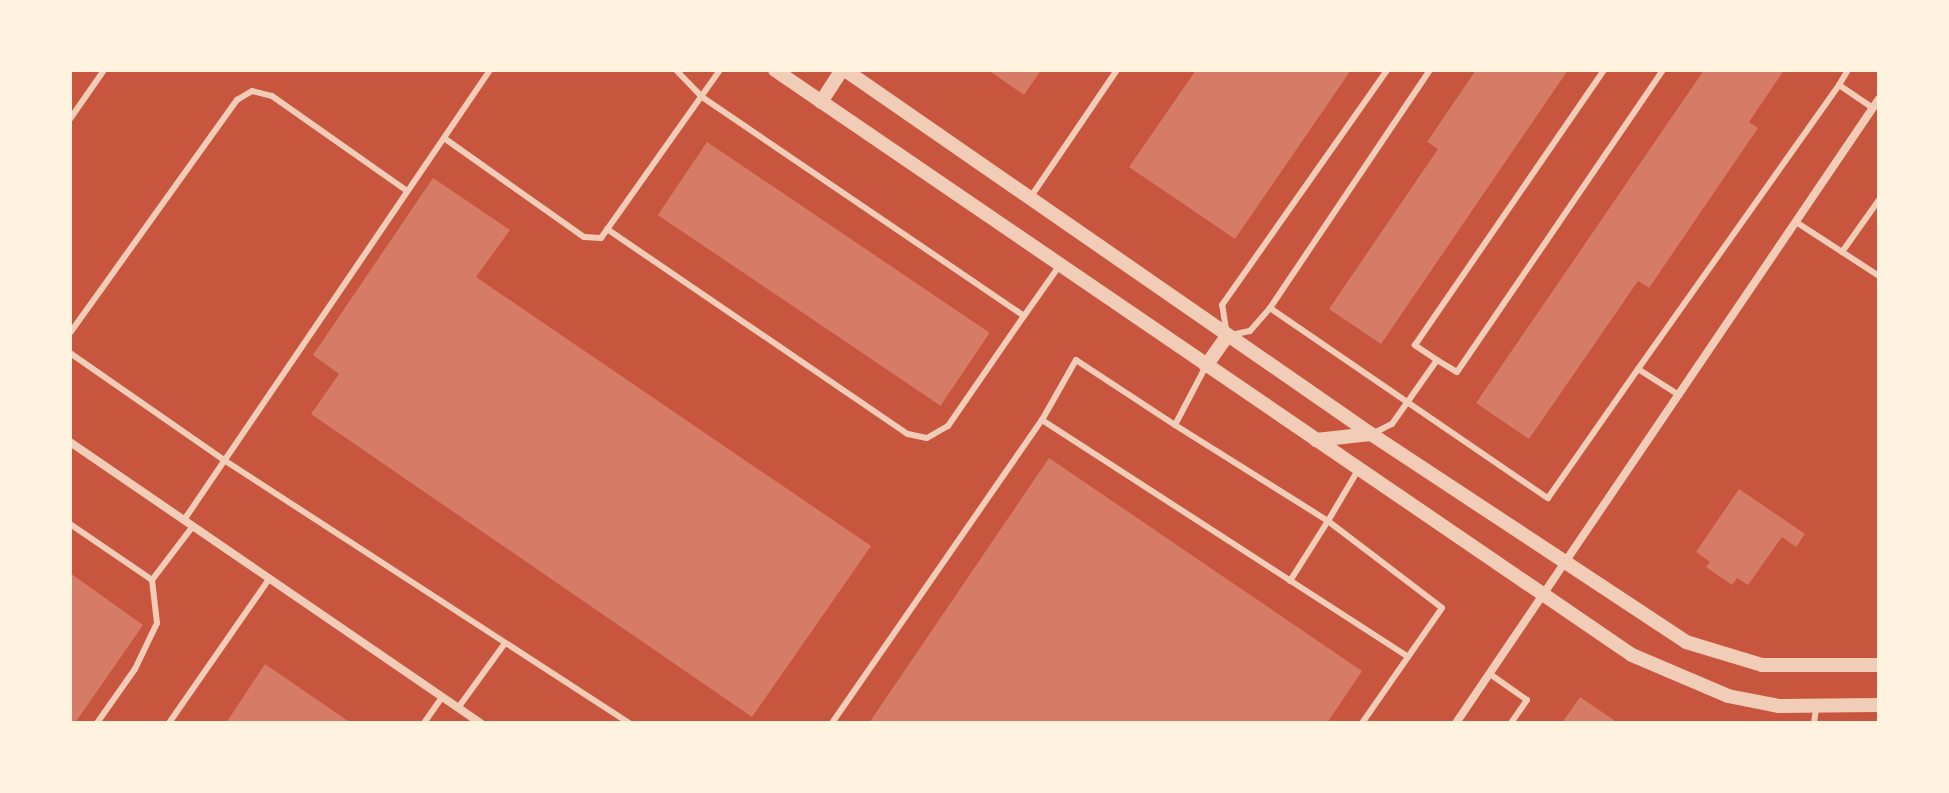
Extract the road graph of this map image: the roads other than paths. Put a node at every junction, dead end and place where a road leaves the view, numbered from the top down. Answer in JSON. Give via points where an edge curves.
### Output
{"nodes":[{"id":1,"x":104,"y":70,"type":"edge"},
{"id":2,"x":490,"y":70,"type":"edge"},
{"id":3,"x":676,"y":70,"type":"edge"},
{"id":4,"x":720,"y":70,"type":"edge"},
{"id":5,"x":775,"y":70,"type":"edge"},
{"id":6,"x":843,"y":70,"type":"edge"},
{"id":7,"x":1117,"y":70,"type":"edge"},
{"id":8,"x":1387,"y":70,"type":"edge"},
{"id":9,"x":1430,"y":70,"type":"edge"},
{"id":10,"x":1604,"y":70,"type":"edge"},
{"id":11,"x":1663,"y":70,"type":"edge"},
{"id":12,"x":1848,"y":70,"type":"edge"},
{"id":13,"x":1839,"y":85,"type":"junction"},
{"id":14,"x":702,"y":97,"type":"junction"},
{"id":15,"x":1879,"y":99,"type":"edge"},
{"id":16,"x":821,"y":102,"type":"junction"},
{"id":17,"x":1873,"y":108,"type":"junction"},
{"id":18,"x":70,"y":119,"type":"edge"},
{"id":19,"x":444,"y":138,"type":"junction"},
{"id":20,"x":407,"y":191,"type":"junction"},
{"id":21,"x":1030,"y":198,"type":"junction"},
{"id":22,"x":1879,"y":200,"type":"edge"},
{"id":23,"x":1796,"y":222,"type":"junction"},
{"id":24,"x":607,"y":229,"type":"junction"},
{"id":25,"x":1842,"y":252,"type":"junction"},
{"id":26,"x":1060,"y":265,"type":"junction"},
{"id":27,"x":1879,"y":276,"type":"edge"},
{"id":28,"x":1270,"y":308,"type":"junction"},
{"id":29,"x":1024,"y":316,"type":"junction"},
{"id":30,"x":70,"y":333,"type":"edge"},
{"id":31,"x":1227,"y":336,"type":"junction"},
{"id":32,"x":70,"y":353,"type":"edge"},
{"id":33,"x":1437,"y":360,"type":"junction"},
{"id":34,"x":1206,"y":366,"type":"junction"},
{"id":35,"x":1638,"y":369,"type":"junction"},
{"id":36,"x":1679,"y":395,"type":"junction"},
{"id":37,"x":1408,"y":402,"type":"junction"},
{"id":38,"x":1042,"y":420,"type":"junction"},
{"id":39,"x":1175,"y":425,"type":"junction"},
{"id":40,"x":1371,"y":434,"type":"junction"},
{"id":41,"x":1315,"y":440,"type":"junction"},
{"id":42,"x":70,"y":442,"type":"edge"},
{"id":43,"x":224,"y":460,"type":"junction"},
{"id":44,"x":1358,"y":470,"type":"junction"},
{"id":45,"x":184,"y":520,"type":"junction"},
{"id":46,"x":1328,"y":521,"type":"junction"},
{"id":47,"x":70,"y":524,"type":"edge"},
{"id":48,"x":193,"y":526,"type":"junction"},
{"id":49,"x":1565,"y":564,"type":"junction"},
{"id":50,"x":269,"y":579,"type":"junction"},
{"id":51,"x":152,"y":580,"type":"junction"},
{"id":52,"x":1290,"y":581,"type":"junction"},
{"id":53,"x":1543,"y":596,"type":"junction"},
{"id":54,"x":505,"y":643,"type":"junction"},
{"id":55,"x":1408,"y":657,"type":"junction"},
{"id":56,"x":1879,"y":665,"type":"edge"},
{"id":57,"x":1490,"y":674,"type":"junction"},
{"id":58,"x":442,"y":697,"type":"junction"},
{"id":59,"x":1879,"y":705,"type":"edge"},
{"id":60,"x":458,"y":708,"type":"junction"},
{"id":61,"x":1815,"y":716,"type":"edge"},
{"id":62,"x":97,"y":723,"type":"edge"},
{"id":63,"x":169,"y":723,"type":"edge"},
{"id":64,"x":424,"y":723,"type":"edge"},
{"id":65,"x":481,"y":723,"type":"edge"},
{"id":66,"x":629,"y":723,"type":"edge"},
{"id":67,"x":832,"y":723,"type":"edge"},
{"id":68,"x":1362,"y":723,"type":"edge"},
{"id":69,"x":1456,"y":723,"type":"edge"},
{"id":70,"x":1511,"y":723,"type":"edge"}],
"edges":[{"from":1,"to":18,"type":"lane"},
{"from":2,"to":19,"type":"lane"},
{"from":3,"to":14,"type":"lane"},
{"from":4,"to":14,"type":"lane"},
{"from":5,"to":16,"type":"street"},
{"from":6,"to":16,"type":"street"},
{"from":6,"to":21,"type":"street"},
{"from":7,"to":21,"type":"lane"},
{"from":8,"to":31,"type":"lane","via":[[1222,305]]},
{"from":9,"to":28,"type":"lane"},
{"from":10,"to":33,"type":"lane","via":[[1415,345]]},
{"from":11,"to":33,"type":"lane","via":[[1457,372]]},
{"from":12,"to":13,"type":"lane"},
{"from":13,"to":17,"type":"lane"},
{"from":13,"to":35,"type":"lane"},
{"from":14,"to":24,"type":"lane"},
{"from":14,"to":29,"type":"lane"},
{"from":15,"to":17,"type":"street"},
{"from":16,"to":26,"type":"street"},
{"from":17,"to":23,"type":"street"},
{"from":19,"to":20,"type":"lane"},
{"from":19,"to":24,"type":"lane","via":[[584,237],[601,238]]},
{"from":20,"to":30,"type":"lane","via":[[272,96],[252,91],[237,100]]},
{"from":20,"to":43,"type":"lane"},
{"from":21,"to":31,"type":"street"},
{"from":22,"to":25,"type":"lane"},
{"from":23,"to":25,"type":"lane"},
{"from":23,"to":36,"type":"street"},
{"from":24,"to":29,"type":"lane","via":[[908,434],[927,438],[948,426]]},
{"from":25,"to":27,"type":"lane"},
{"from":26,"to":29,"type":"lane"},
{"from":26,"to":34,"type":"street"},
{"from":28,"to":31,"type":"lane","via":[[1250,331]]},
{"from":28,"to":37,"type":"lane"},
{"from":31,"to":34,"type":"street"},
{"from":31,"to":40,"type":"street"},
{"from":32,"to":43,"type":"lane"},
{"from":33,"to":37,"type":"lane"},
{"from":34,"to":39,"type":"lane"},
{"from":34,"to":41,"type":"street"},
{"from":35,"to":36,"type":"lane"},
{"from":35,"to":37,"type":"lane","via":[[1548,498]]},
{"from":36,"to":49,"type":"street"},
{"from":37,"to":40,"type":"lane","via":[[1392,424]]},
{"from":38,"to":39,"type":"lane","via":[[1076,360]]},
{"from":38,"to":52,"type":"lane"},
{"from":38,"to":67,"type":"lane"},
{"from":39,"to":46,"type":"lane"},
{"from":40,"to":41,"type":"street"},
{"from":40,"to":49,"type":"street"},
{"from":41,"to":44,"type":"street"},
{"from":42,"to":45,"type":"street"},
{"from":43,"to":45,"type":"lane"},
{"from":43,"to":54,"type":"lane"},
{"from":44,"to":46,"type":"lane"},
{"from":44,"to":53,"type":"street"},
{"from":45,"to":48,"type":"street"},
{"from":46,"to":52,"type":"lane"},
{"from":46,"to":55,"type":"lane","via":[[1442,608]]},
{"from":47,"to":51,"type":"lane"},
{"from":48,"to":50,"type":"street"},
{"from":48,"to":51,"type":"lane"},
{"from":49,"to":53,"type":"street"},
{"from":49,"to":56,"type":"street","via":[[1686,642],[1729,657],[1811,668]]},
{"from":50,"to":58,"type":"street"},
{"from":50,"to":63,"type":"lane"},
{"from":51,"to":62,"type":"lane","via":[[157,623],[135,669]]},
{"from":52,"to":55,"type":"lane"},
{"from":53,"to":57,"type":"street"},
{"from":53,"to":61,"type":"street","via":[[1679,679]]},
{"from":54,"to":60,"type":"lane"},
{"from":54,"to":66,"type":"lane"},
{"from":55,"to":68,"type":"lane"},
{"from":57,"to":69,"type":"street"},
{"from":57,"to":70,"type":"lane","via":[[1527,700]]},
{"from":58,"to":60,"type":"street"},
{"from":58,"to":64,"type":"lane"},
{"from":59,"to":61,"type":"street"},
{"from":60,"to":65,"type":"street"}]}
